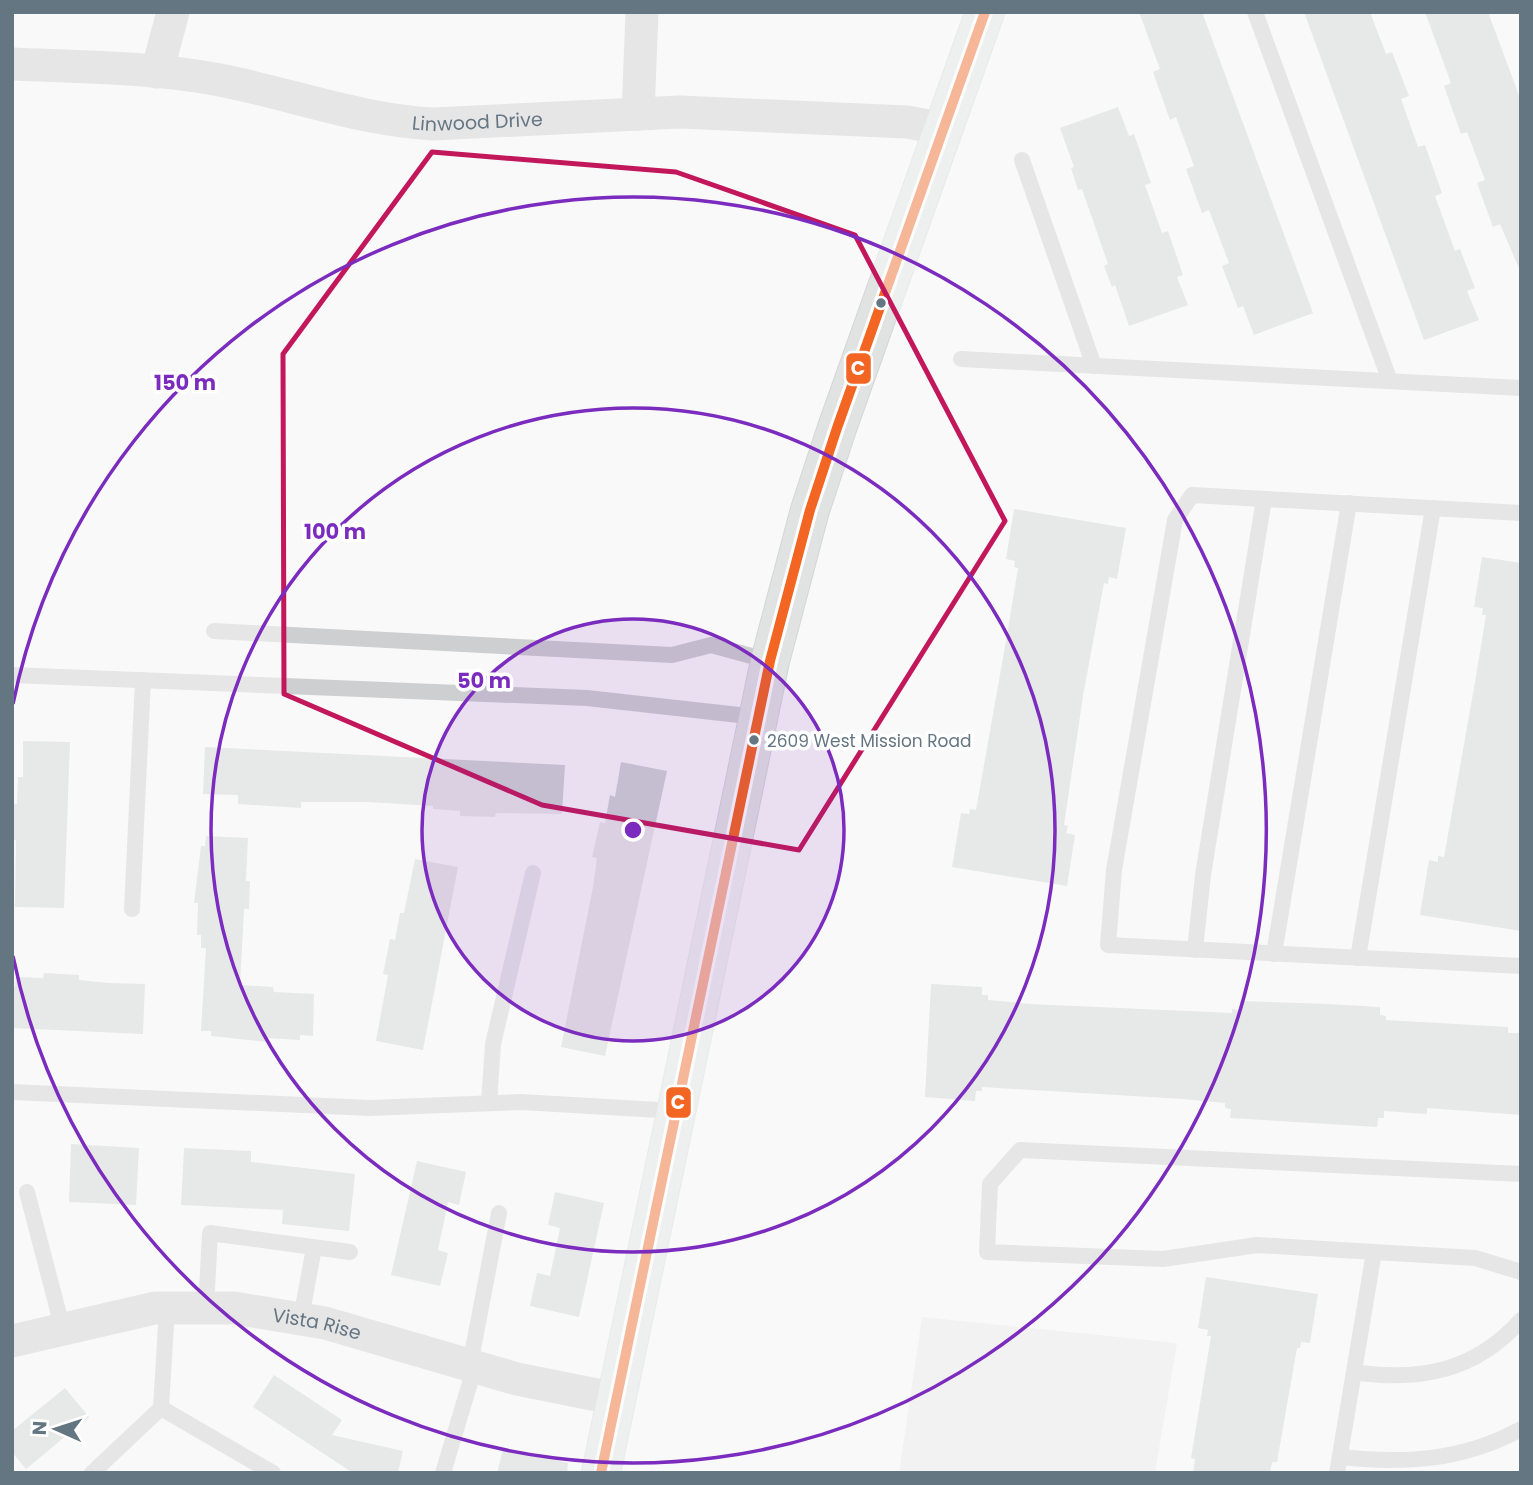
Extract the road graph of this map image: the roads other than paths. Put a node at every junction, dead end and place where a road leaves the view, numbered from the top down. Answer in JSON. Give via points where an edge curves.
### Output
{"nodes":[{"id":1,"x":173,"y":12,"type":"edge"},
{"id":2,"x":642,"y":12,"type":"edge"},
{"id":3,"x":985,"y":12,"type":"edge"},
{"id":4,"x":1255,"y":12,"type":"edge"},
{"id":5,"x":12,"y":64,"type":"edge"},
{"id":6,"x":158,"y":72,"type":"junction"},
{"id":7,"x":638,"y":114,"type":"junction"},
{"id":8,"x":945,"y":129,"type":"junction"},
{"id":9,"x":1023,"y":160,"type":"dead end"},
{"id":10,"x":961,"y":359,"type":"dead end"},
{"id":11,"x":1094,"y":366,"type":"junction"},
{"id":12,"x":1390,"y":381,"type":"junction"},
{"id":13,"x":1521,"y":388,"type":"edge"},
{"id":14,"x":1264,"y":499,"type":"junction"},
{"id":15,"x":1349,"y":503,"type":"junction"},
{"id":16,"x":1433,"y":508,"type":"junction"},
{"id":17,"x":1521,"y":513,"type":"edge"},
{"id":18,"x":214,"y":631,"type":"dead end"},
{"id":19,"x":771,"y":661,"type":"junction"},
{"id":20,"x":12,"y":675,"type":"edge"},
{"id":21,"x":143,"y":680,"type":"junction"},
{"id":22,"x":757,"y":717,"type":"junction"},
{"id":23,"x":533,"y":873,"type":"dead end"},
{"id":24,"x":132,"y":909,"type":"dead end"},
{"id":25,"x":1195,"y":950,"type":"junction"},
{"id":26,"x":1273,"y":954,"type":"junction"},
{"id":27,"x":1358,"y":958,"type":"junction"},
{"id":28,"x":1521,"y":967,"type":"edge"},
{"id":29,"x":12,"y":1092,"type":"edge"},
{"id":30,"x":489,"y":1104,"type":"junction"},
{"id":31,"x":676,"y":1111,"type":"junction"},
{"id":32,"x":1521,"y":1174,"type":"edge"},
{"id":33,"x":27,"y":1192,"type":"dead end"},
{"id":34,"x":499,"y":1213,"type":"dead end"},
{"id":35,"x":314,"y":1248,"type":"junction"},
{"id":36,"x":350,"y":1252,"type":"dead end"},
{"id":37,"x":1374,"y":1252,"type":"junction"},
{"id":38,"x":1521,"y":1272,"type":"edge"},
{"id":39,"x":167,"y":1308,"type":"junction"},
{"id":40,"x":206,"y":1308,"type":"junction"},
{"id":41,"x":302,"y":1318,"type":"junction"},
{"id":42,"x":1521,"y":1320,"type":"edge"},
{"id":43,"x":63,"y":1330,"type":"junction"},
{"id":44,"x":12,"y":1342,"type":"edge"},
{"id":45,"x":472,"y":1366,"type":"junction"},
{"id":46,"x":1354,"y":1372,"type":"junction"},
{"id":47,"x":617,"y":1399,"type":"junction"},
{"id":48,"x":161,"y":1408,"type":"junction"},
{"id":49,"x":1521,"y":1429,"type":"edge"},
{"id":50,"x":1338,"y":1465,"type":"edge"},
{"id":51,"x":92,"y":1473,"type":"edge"},
{"id":52,"x":273,"y":1473,"type":"edge"},
{"id":53,"x":443,"y":1473,"type":"edge"},
{"id":54,"x":601,"y":1473,"type":"edge"}],
"edges":[{"from":1,"to":6,"type":"street"},
{"from":2,"to":7,"type":"street"},
{"from":3,"to":8,"type":"street"},
{"from":4,"to":12,"type":"lane"},
{"from":5,"to":6,"type":"street","name":"Linwood Drive"},
{"from":6,"to":7,"type":"street","name":"Linwood Drive","via":[[218,80],[396,122]]},
{"from":7,"to":8,"type":"street","name":"Linwood Drive","via":[[907,122]]},
{"from":8,"to":19,"type":"street","via":[[836,428]]},
{"from":9,"to":11,"type":"lane"},
{"from":10,"to":11,"type":"lane"},
{"from":11,"to":12,"type":"lane"},
{"from":12,"to":13,"type":"lane"},
{"from":14,"to":15,"type":"lane"},
{"from":14,"to":25,"type":"lane"},
{"from":14,"to":25,"type":"lane","via":[[1192,495],[1175,520],[1114,870],[1108,945]]},
{"from":15,"to":16,"type":"lane"},
{"from":15,"to":26,"type":"lane"},
{"from":16,"to":17,"type":"lane"},
{"from":16,"to":27,"type":"lane"},
{"from":18,"to":19,"type":"lane","via":[[673,655],[711,645]]},
{"from":19,"to":22,"type":"street"},
{"from":20,"to":21,"type":"lane"},
{"from":21,"to":22,"type":"lane","via":[[587,698]]},
{"from":21,"to":24,"type":"lane"},
{"from":22,"to":31,"type":"street"},
{"from":23,"to":30,"type":"lane","via":[[493,1044]]},
{"from":25,"to":26,"type":"lane"},
{"from":26,"to":27,"type":"lane"},
{"from":27,"to":28,"type":"lane"},
{"from":29,"to":30,"type":"lane","via":[[369,1108]]},
{"from":30,"to":31,"type":"lane"},
{"from":31,"to":47,"type":"street"},
{"from":32,"to":37,"type":"lane","via":[[1020,1150],[990,1184],[987,1252],[1163,1259],[1257,1245]]},
{"from":33,"to":43,"type":"lane"},
{"from":34,"to":45,"type":"lane"},
{"from":35,"to":36,"type":"lane"},
{"from":35,"to":40,"type":"lane","via":[[210,1233]]},
{"from":35,"to":41,"type":"lane"},
{"from":37,"to":38,"type":"lane","via":[[1475,1258]]},
{"from":37,"to":46,"type":"lane"},
{"from":39,"to":40,"type":"street","name":"Vista Rise"},
{"from":39,"to":43,"type":"street","name":"Vista Rise"},
{"from":39,"to":48,"type":"lane"},
{"from":40,"to":41,"type":"street","name":"Vista Rise"},
{"from":41,"to":45,"type":"street","name":"Vista Rise"},
{"from":42,"to":46,"type":"lane","via":[[1504,1339],[1461,1364],[1422,1376],[1393,1378]]},
{"from":43,"to":44,"type":"street","name":"Vista Rise"},
{"from":45,"to":47,"type":"street","name":"Vista Rise"},
{"from":45,"to":53,"type":"lane"},
{"from":46,"to":50,"type":"lane"},
{"from":47,"to":54,"type":"street"},
{"from":48,"to":51,"type":"lane"},
{"from":48,"to":52,"type":"lane"},
{"from":49,"to":50,"type":"lane","via":[[1465,1453],[1428,1461]]}]}
